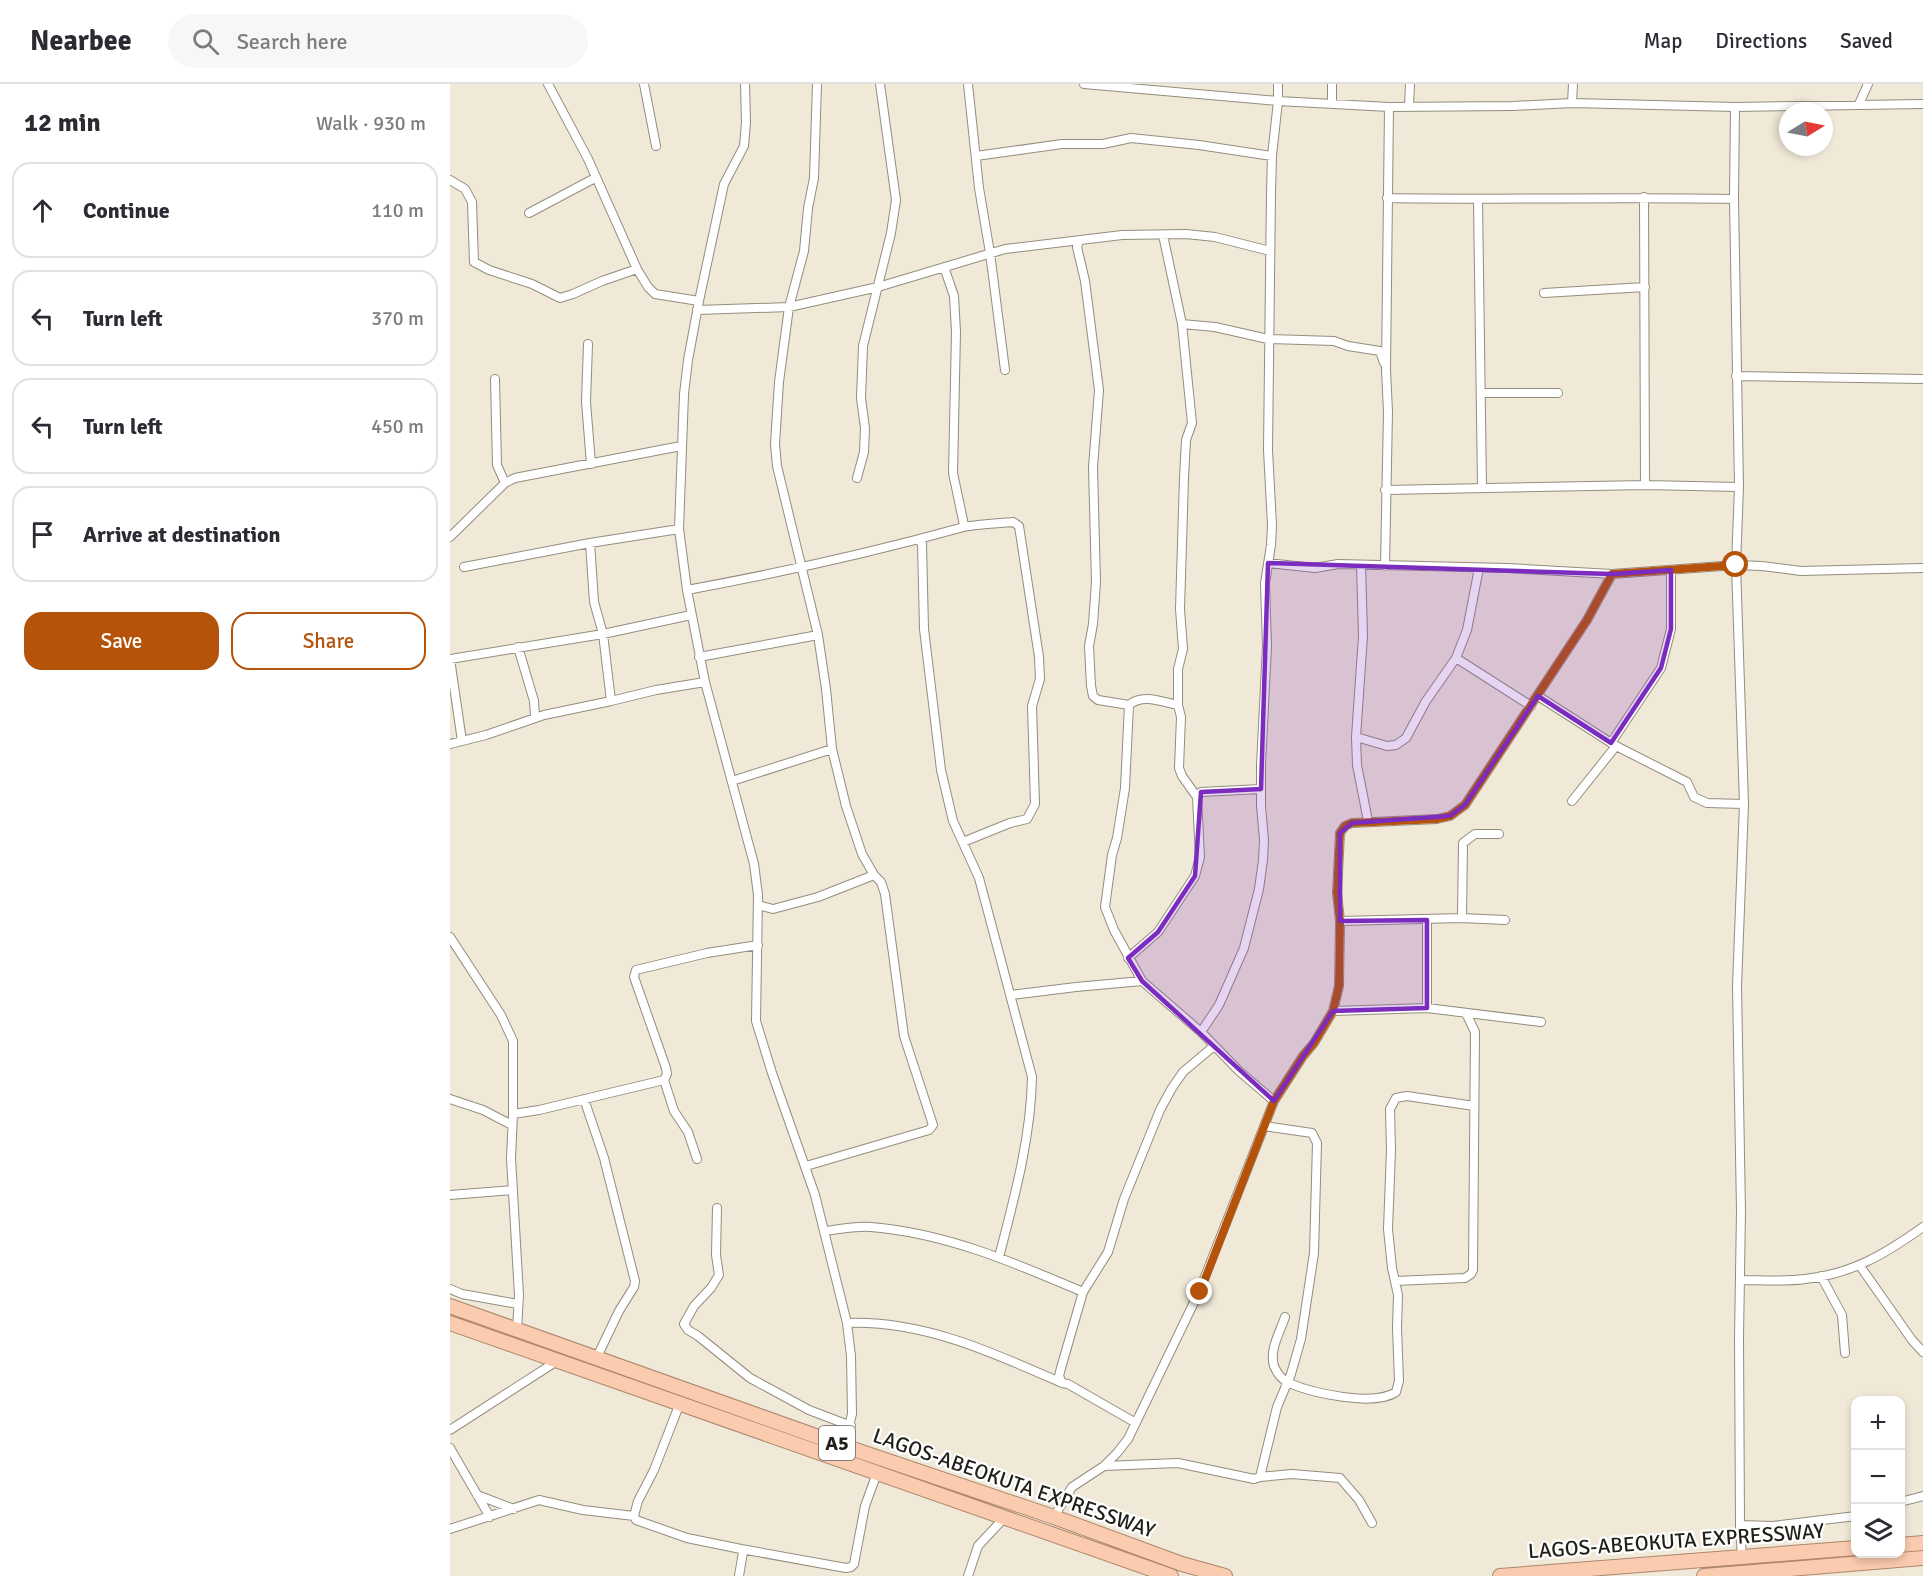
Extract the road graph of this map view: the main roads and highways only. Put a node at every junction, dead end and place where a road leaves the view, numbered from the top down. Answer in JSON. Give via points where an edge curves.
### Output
{"nodes":[{"id":1,"x":450,"y":1306,"type":"edge"},
{"id":2,"x":450,"y":1323,"type":"edge"},
{"id":3,"x":1923,"y":1543,"type":"edge"},
{"id":4,"x":1905,"y":1545,"type":"edge"},
{"id":5,"x":1851,"y":1548,"type":"edge"},
{"id":6,"x":1923,"y":1558,"type":"edge"},
{"id":7,"x":1754,"y":1574,"type":"edge"},
{"id":8,"x":1171,"y":1576,"type":"edge"},
{"id":9,"x":1225,"y":1576,"type":"edge"},
{"id":10,"x":1500,"y":1576,"type":"edge"},
{"id":11,"x":1704,"y":1576,"type":"edge"}],
"edges":[{"from":1,"to":9,"type":"highway","name":"LAGOS-ABEOKUTA EXPRESSWAY","number":"A5"},
{"from":2,"to":8,"type":"highway","name":"LAGOS-ABEOKUTA EXPRESSWAY","number":"A5"},
{"from":3,"to":4,"type":"highway"},
{"from":5,"to":10,"type":"highway","name":"LAGOS-ABEOKUTA EXPRESSWAY"},
{"from":6,"to":7,"type":"highway","name":"LAGOS-ABEOKUTA EXPRESSWAY"},
{"from":7,"to":11,"type":"highway","name":"LAGOS-ABEOKUTA EXPRESSWAY"}]}
